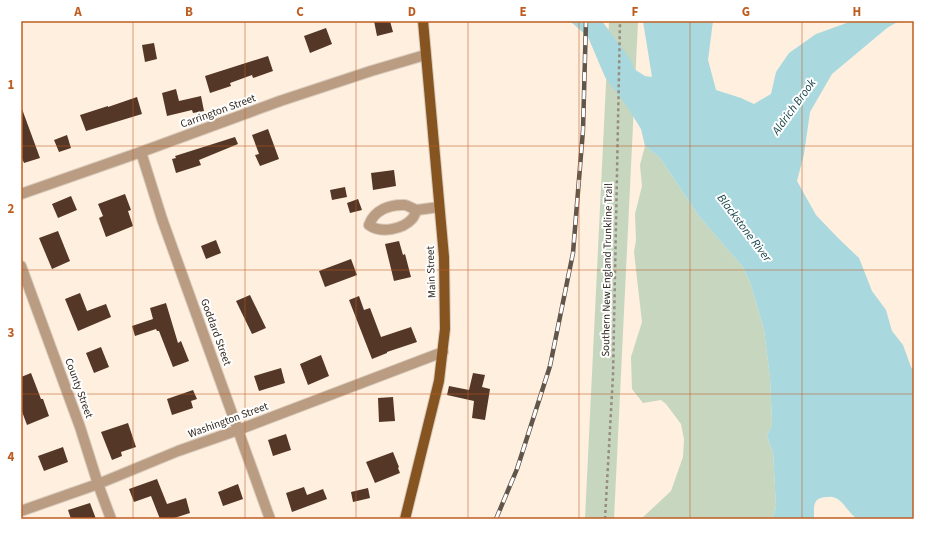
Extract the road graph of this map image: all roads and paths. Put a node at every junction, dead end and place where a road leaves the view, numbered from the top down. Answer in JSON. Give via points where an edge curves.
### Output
{"nodes":[{"id":1,"x":423,"y":21,"type":"edge"},
{"id":2,"x":620,"y":21,"type":"edge"},
{"id":3,"x":426,"y":55,"type":"junction"},
{"id":4,"x":141,"y":152,"type":"junction"},
{"id":5,"x":21,"y":194,"type":"edge"},
{"id":6,"x":439,"y":207,"type":"junction"},
{"id":7,"x":417,"y":210,"type":"dead end"},
{"id":8,"x":21,"y":266,"type":"edge"},
{"id":9,"x":443,"y":352,"type":"junction"},
{"id":10,"x":238,"y":430,"type":"junction"},
{"id":11,"x":98,"y":484,"type":"junction"},
{"id":12,"x":21,"y":511,"type":"edge"},
{"id":13,"x":111,"y":519,"type":"edge"},
{"id":14,"x":270,"y":519,"type":"edge"},
{"id":15,"x":405,"y":519,"type":"edge"},
{"id":16,"x":606,"y":519,"type":"edge"}],
"edges":[{"from":1,"to":3,"type":"main road","name":"Main Street"},
{"from":2,"to":16,"type":"path","name":"Southern New England Trunkline Trail","via":[[613,375]]},
{"from":3,"to":4,"type":"street","name":"Carrington Street","via":[[280,101]]},
{"from":3,"to":6,"type":"main road","name":"Main Street"},
{"from":4,"to":5,"type":"street","name":"Carrington Street"},
{"from":4,"to":10,"type":"street","name":"Goddard Street","via":[[162,219]]},
{"from":6,"to":7,"type":"street"},
{"from":6,"to":9,"type":"main road","name":"Main Street","via":[[445,289]]},
{"from":8,"to":11,"type":"street","name":"County Street","via":[[80,427]]},
{"from":9,"to":10,"type":"street","name":"Washington Street"},
{"from":9,"to":15,"type":"main road","name":"Main Street","via":[[439,380]]},
{"from":10,"to":11,"type":"street","name":"Washington Street"},
{"from":10,"to":14,"type":"street","name":"Goddard Street"},
{"from":11,"to":12,"type":"street","name":"Washington Street"},
{"from":11,"to":13,"type":"street","name":"County Street"}]}
